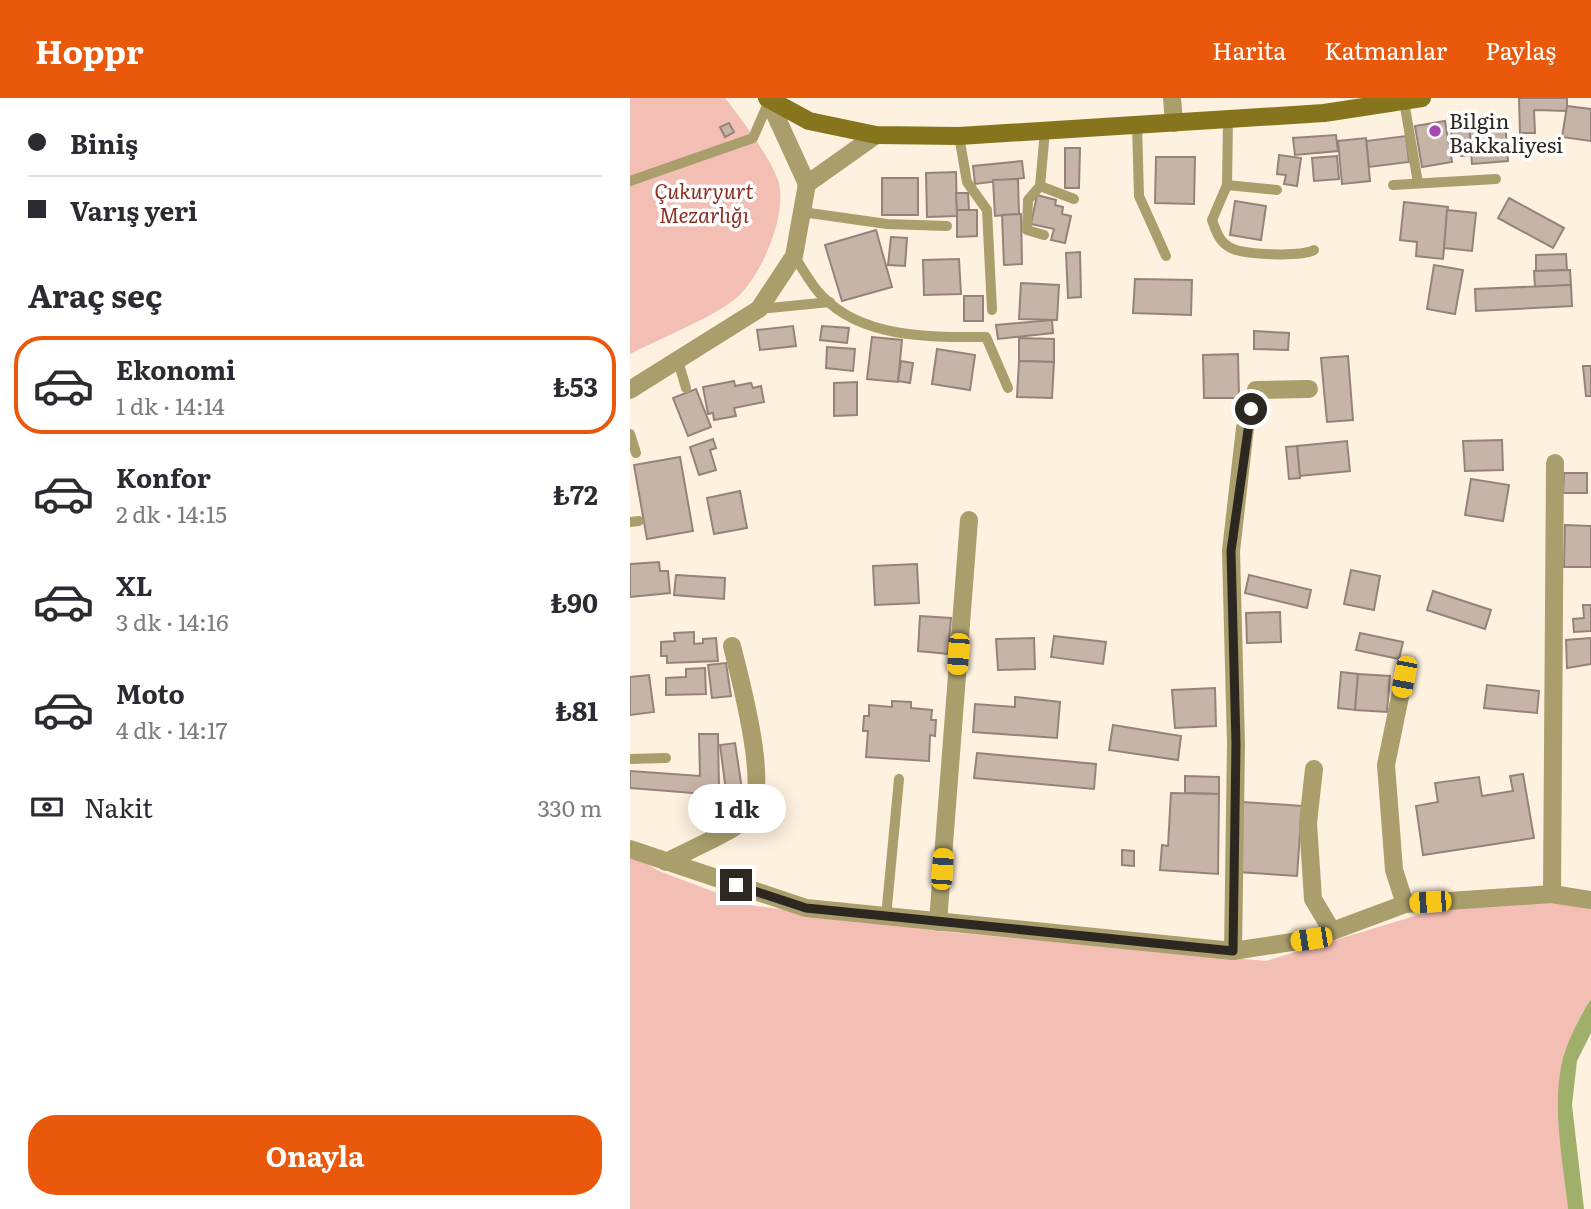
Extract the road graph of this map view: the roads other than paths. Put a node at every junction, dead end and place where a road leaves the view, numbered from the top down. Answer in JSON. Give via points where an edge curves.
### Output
{"nodes":[{"id":1,"x":1172,"y":98,"type":"edge"},
{"id":2,"x":1422,"y":98,"type":"edge"},
{"id":3,"x":768,"y":99,"type":"edge"},
{"id":4,"x":1404,"y":101,"type":"junction"},
{"id":5,"x":1363,"y":102,"type":"edge"},
{"id":6,"x":1228,"y":120,"type":"junction"},
{"id":7,"x":1174,"y":123,"type":"junction"},
{"id":8,"x":1137,"y":125,"type":"junction"},
{"id":9,"x":1045,"y":131,"type":"junction"},
{"id":10,"x":876,"y":135,"type":"junction"},
{"id":11,"x":959,"y":136,"type":"junction"},
{"id":12,"x":1496,"y":179,"type":"dead end"},
{"id":13,"x":630,"y":181,"type":"edge"},
{"id":14,"x":1418,"y":183,"type":"junction"},
{"id":15,"x":807,"y":184,"type":"junction"},
{"id":16,"x":1227,"y":185,"type":"junction"},
{"id":17,"x":1393,"y":185,"type":"dead end"},
{"id":18,"x":1040,"y":186,"type":"junction"},
{"id":19,"x":1277,"y":190,"type":"dead end"},
{"id":20,"x":1074,"y":200,"type":"dead end"},
{"id":21,"x":802,"y":212,"type":"junction"},
{"id":22,"x":947,"y":226,"type":"dead end"},
{"id":23,"x":1044,"y":235,"type":"dead end"},
{"id":24,"x":1314,"y":250,"type":"dead end"},
{"id":25,"x":794,"y":256,"type":"junction"},
{"id":26,"x":1166,"y":256,"type":"dead end"},
{"id":27,"x":830,"y":302,"type":"junction"},
{"id":28,"x":759,"y":309,"type":"junction"},
{"id":29,"x":992,"y":310,"type":"dead end"},
{"id":30,"x":678,"y":360,"type":"junction"},
{"id":31,"x":686,"y":388,"type":"dead end"},
{"id":32,"x":1008,"y":388,"type":"dead end"},
{"id":33,"x":1309,"y":389,"type":"dead end"},
{"id":34,"x":630,"y":390,"type":"edge"},
{"id":35,"x":630,"y":434,"type":"edge"},
{"id":36,"x":636,"y":453,"type":"dead end"},
{"id":37,"x":1555,"y":463,"type":"dead end"},
{"id":38,"x":969,"y":520,"type":"dead end"},
{"id":39,"x":732,"y":646,"type":"dead end"},
{"id":40,"x":1404,"y":677,"type":"dead end"},
{"id":41,"x":666,"y":758,"type":"dead end"},
{"id":42,"x":630,"y":760,"type":"edge"},
{"id":43,"x":1314,"y":769,"type":"dead end"},
{"id":44,"x":899,"y":779,"type":"dead end"},
{"id":45,"x":630,"y":849,"type":"edge"},
{"id":46,"x":666,"y":862,"type":"junction"},
{"id":47,"x":1552,"y":894,"type":"junction"},
{"id":48,"x":1591,"y":900,"type":"edge"},
{"id":49,"x":1405,"y":904,"type":"junction"},
{"id":50,"x":886,"y":917,"type":"junction"},
{"id":51,"x":938,"y":922,"type":"junction"},
{"id":52,"x":1332,"y":931,"type":"junction"},
{"id":53,"x":1233,"y":951,"type":"junction"}],
"edges":[{"from":1,"to":7,"type":"street"},
{"from":2,"to":4,"type":"main road"},
{"from":3,"to":10,"type":"main road","via":[[809,121]]},
{"from":3,"to":13,"type":"lane","via":[[753,138]]},
{"from":3,"to":15,"type":"street"},
{"from":4,"to":5,"type":"main road"},
{"from":4,"to":14,"type":"lane"},
{"from":5,"to":6,"type":"main road","via":[[1324,113]]},
{"from":6,"to":7,"type":"main road"},
{"from":6,"to":16,"type":"lane"},
{"from":7,"to":8,"type":"main road"},
{"from":8,"to":9,"type":"main road"},
{"from":8,"to":26,"type":"lane","via":[[1139,196]]},
{"from":9,"to":11,"type":"main road"},
{"from":9,"to":18,"type":"lane"},
{"from":10,"to":11,"type":"main road"},
{"from":10,"to":15,"type":"street"},
{"from":11,"to":29,"type":"lane","via":[[967,182],[986,210]]},
{"from":12,"to":14,"type":"lane"},
{"from":14,"to":17,"type":"lane"},
{"from":15,"to":21,"type":"street"},
{"from":16,"to":19,"type":"lane"},
{"from":16,"to":24,"type":"lane","via":[[1212,220],[1219,238],[1232,249],[1302,256]]},
{"from":18,"to":20,"type":"lane"},
{"from":18,"to":23,"type":"lane","via":[[1028,200],[1027,230]]},
{"from":21,"to":22,"type":"lane","via":[[887,224]]},
{"from":21,"to":25,"type":"street"},
{"from":25,"to":27,"type":"lane"},
{"from":25,"to":28,"type":"street"},
{"from":27,"to":28,"type":"lane"},
{"from":27,"to":32,"type":"lane","via":[[850,318],[882,328],[925,337],[986,337]]},
{"from":28,"to":30,"type":"street"},
{"from":30,"to":31,"type":"lane"},
{"from":30,"to":34,"type":"street"},
{"from":33,"to":53,"type":"street","via":[[1256,390],[1245,428],[1231,551],[1236,744]]},
{"from":35,"to":36,"type":"lane"},
{"from":37,"to":47,"type":"street"},
{"from":38,"to":51,"type":"street"},
{"from":39,"to":46,"type":"street","via":[[751,723],[757,797],[748,818]]},
{"from":40,"to":49,"type":"street","via":[[1386,765],[1394,870]]},
{"from":41,"to":42,"type":"lane"},
{"from":43,"to":52,"type":"street","via":[[1308,822],[1313,899]]},
{"from":44,"to":50,"type":"lane"},
{"from":45,"to":46,"type":"street"},
{"from":46,"to":50,"type":"street","via":[[806,908]]},
{"from":47,"to":48,"type":"street"},
{"from":47,"to":49,"type":"street"},
{"from":49,"to":52,"type":"street"},
{"from":50,"to":51,"type":"street"},
{"from":51,"to":53,"type":"street"},
{"from":52,"to":53,"type":"street","via":[[1311,939]]}]}
